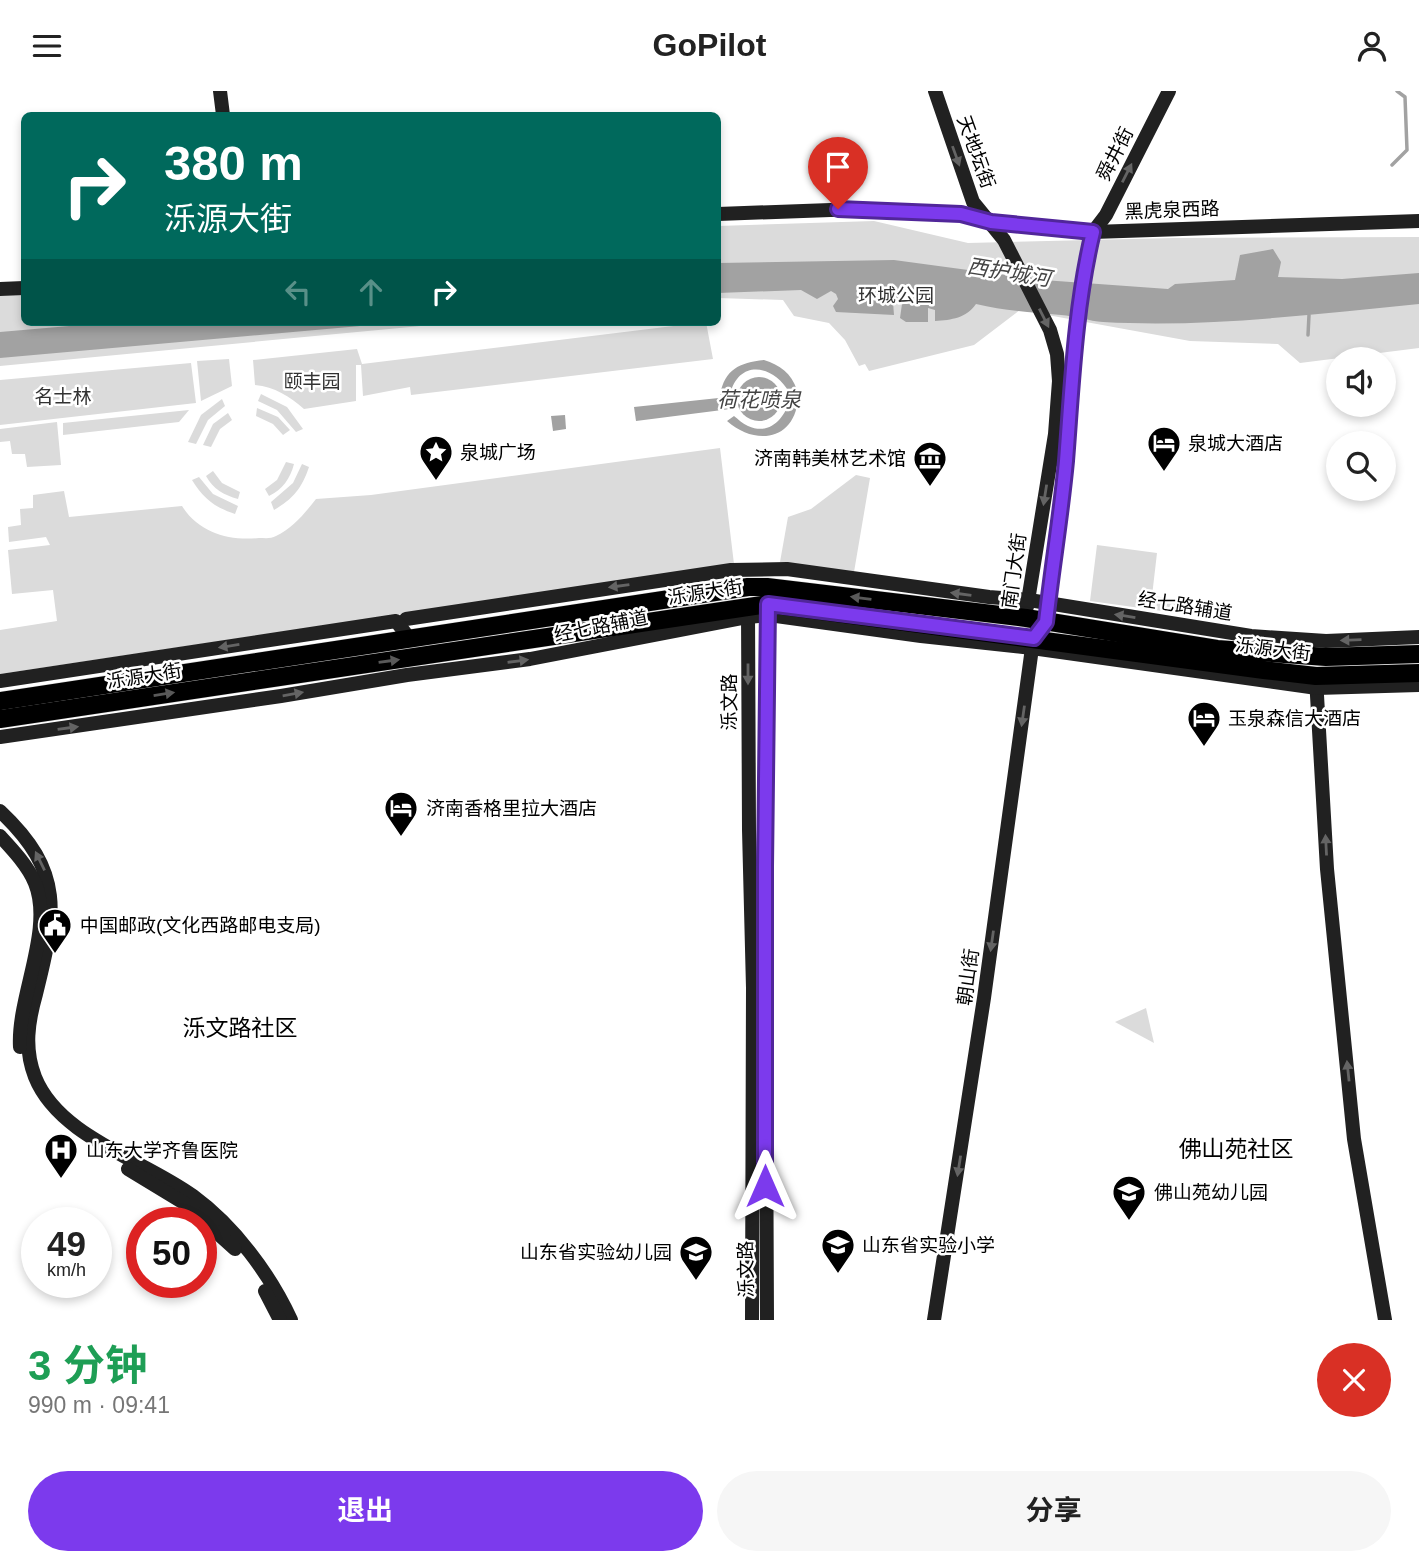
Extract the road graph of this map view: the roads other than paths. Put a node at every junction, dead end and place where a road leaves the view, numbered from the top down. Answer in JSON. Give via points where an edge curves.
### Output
{"nodes":[{"id":1,"x":220,"y":91,"type":"edge"},
{"id":2,"x":935,"y":91,"type":"edge"},
{"id":3,"x":1169,"y":91,"type":"edge"},
{"id":4,"x":223,"y":112,"type":"edge"},
{"id":5,"x":721,"y":214,"type":"edge"},
{"id":6,"x":1419,"y":221,"type":"edge"},
{"id":7,"x":991,"y":222,"type":"junction"},
{"id":8,"x":1093,"y":232,"type":"junction"},
{"id":9,"x":21,"y":288,"type":"edge"},
{"id":10,"x":0,"y":289,"type":"edge"},
{"id":11,"x":748,"y":587,"type":"junction"},
{"id":12,"x":1029,"y":600,"type":"junction"},
{"id":13,"x":768,"y":602,"type":"junction"},
{"id":14,"x":748,"y":612,"type":"junction"},
{"id":15,"x":1047,"y":613,"type":"junction"},
{"id":16,"x":1026,"y":618,"type":"junction"},
{"id":17,"x":406,"y":619,"type":"dead end"},
{"id":18,"x":1419,"y":637,"type":"edge"},
{"id":19,"x":409,"y":638,"type":"junction"},
{"id":20,"x":1033,"y":643,"type":"junction"},
{"id":21,"x":1419,"y":654,"type":"edge"},
{"id":22,"x":1419,"y":673,"type":"edge"},
{"id":23,"x":0,"y":681,"type":"edge"},
{"id":24,"x":1316,"y":682,"type":"junction"},
{"id":25,"x":1419,"y":685,"type":"edge"},
{"id":26,"x":0,"y":701,"type":"edge"},
{"id":27,"x":0,"y":719,"type":"edge"},
{"id":28,"x":0,"y":737,"type":"edge"},
{"id":29,"x":0,"y":811,"type":"edge"},
{"id":30,"x":0,"y":836,"type":"edge"},
{"id":31,"x":280,"y":1320,"type":"edge"},
{"id":32,"x":291,"y":1320,"type":"edge"},
{"id":33,"x":752,"y":1320,"type":"edge"},
{"id":34,"x":766,"y":1320,"type":"edge"},
{"id":35,"x":934,"y":1320,"type":"edge"},
{"id":36,"x":1385,"y":1320,"type":"edge"}],
"edges":[{"from":1,"to":4,"type":"street"},
{"from":2,"to":7,"type":"street","name":"天地坛街","one_way":true,"via":[[973,202]]},
{"from":8,"to":3,"type":"street","name":"舜井街","one_way":true},
{"from":5,"to":7,"type":"street","name":"黑虎泉西路","via":[[858,209],[961,214]]},
{"from":6,"to":8,"type":"street","name":"黑虎泉西路"},
{"from":7,"to":8,"type":"street","name":"黑虎泉西路"},
{"from":7,"to":12,"type":"street","name":"南门大街","one_way":true,"via":[[1050,330],[1057,354],[1055,434]]},
{"from":8,"to":15,"type":"street","name":"南门大街","via":[[1075,339]]},
{"from":9,"to":10,"type":"street"},
{"from":11,"to":13,"type":"main road","name":"泺源大街"},
{"from":11,"to":14,"type":"street","name":"泺文路"},
{"from":11,"to":19,"type":"main road","name":"泺源大街"},
{"from":12,"to":15,"type":"street","name":"经七路辅道"},
{"from":12,"to":16,"type":"street","name":"南门大街"},
{"from":12,"to":17,"type":"street","name":"经七路辅道","one_way":true,"via":[[750,568]]},
{"from":13,"to":14,"type":"main road","name":"泺源大街"},
{"from":16,"to":13,"type":"main road","name":"泺源大街","one_way":true},
{"from":13,"to":20,"type":"main road","name":"泺源大街"},
{"from":13,"to":34,"type":"street","name":"泺文路"},
{"from":27,"to":14,"type":"main road","name":"泺源大街","one_way":true},
{"from":28,"to":14,"type":"street","name":"经七路辅道","one_way":true,"via":[[530,659]]},
{"from":14,"to":33,"type":"street","name":"泺文路","one_way":true},
{"from":15,"to":16,"type":"main road","name":"泺源大街"},
{"from":18,"to":15,"type":"street","name":"经七路辅道","one_way":true,"via":[[1326,641]]},
{"from":15,"to":20,"type":"street","name":"南门大街"},
{"from":15,"to":21,"type":"main road","name":"泺源大街","via":[[1217,649],[1326,657]]},
{"from":16,"to":20,"type":"street","name":"南门大街"},
{"from":19,"to":23,"type":"street","one_way":true,"via":[[396,621]]},
{"from":19,"to":26,"type":"main road","name":"泺源大街"},
{"from":20,"to":24,"type":"main road","name":"泺源大街"},
{"from":20,"to":35,"type":"street","name":"朝山街","one_way":true},
{"from":22,"to":24,"type":"main road","name":"泺源大街"},
{"from":24,"to":25,"type":"street"},
{"from":36,"to":24,"type":"street","one_way":true,"via":[[1354,1139],[1327,869]]},
{"from":32,"to":29,"type":"street","one_way":true,"via":[[250,1253],[193,1196],[91,1136],[47,1101],[34,1076],[27,1041],[50,939],[51,895],[37,855]]},
{"from":30,"to":31,"type":"street","via":[[30,872],[40,902],[39,932],[19,1028],[20,1054],[37,1098],[74,1134],[184,1203],[236,1249]]}]}
